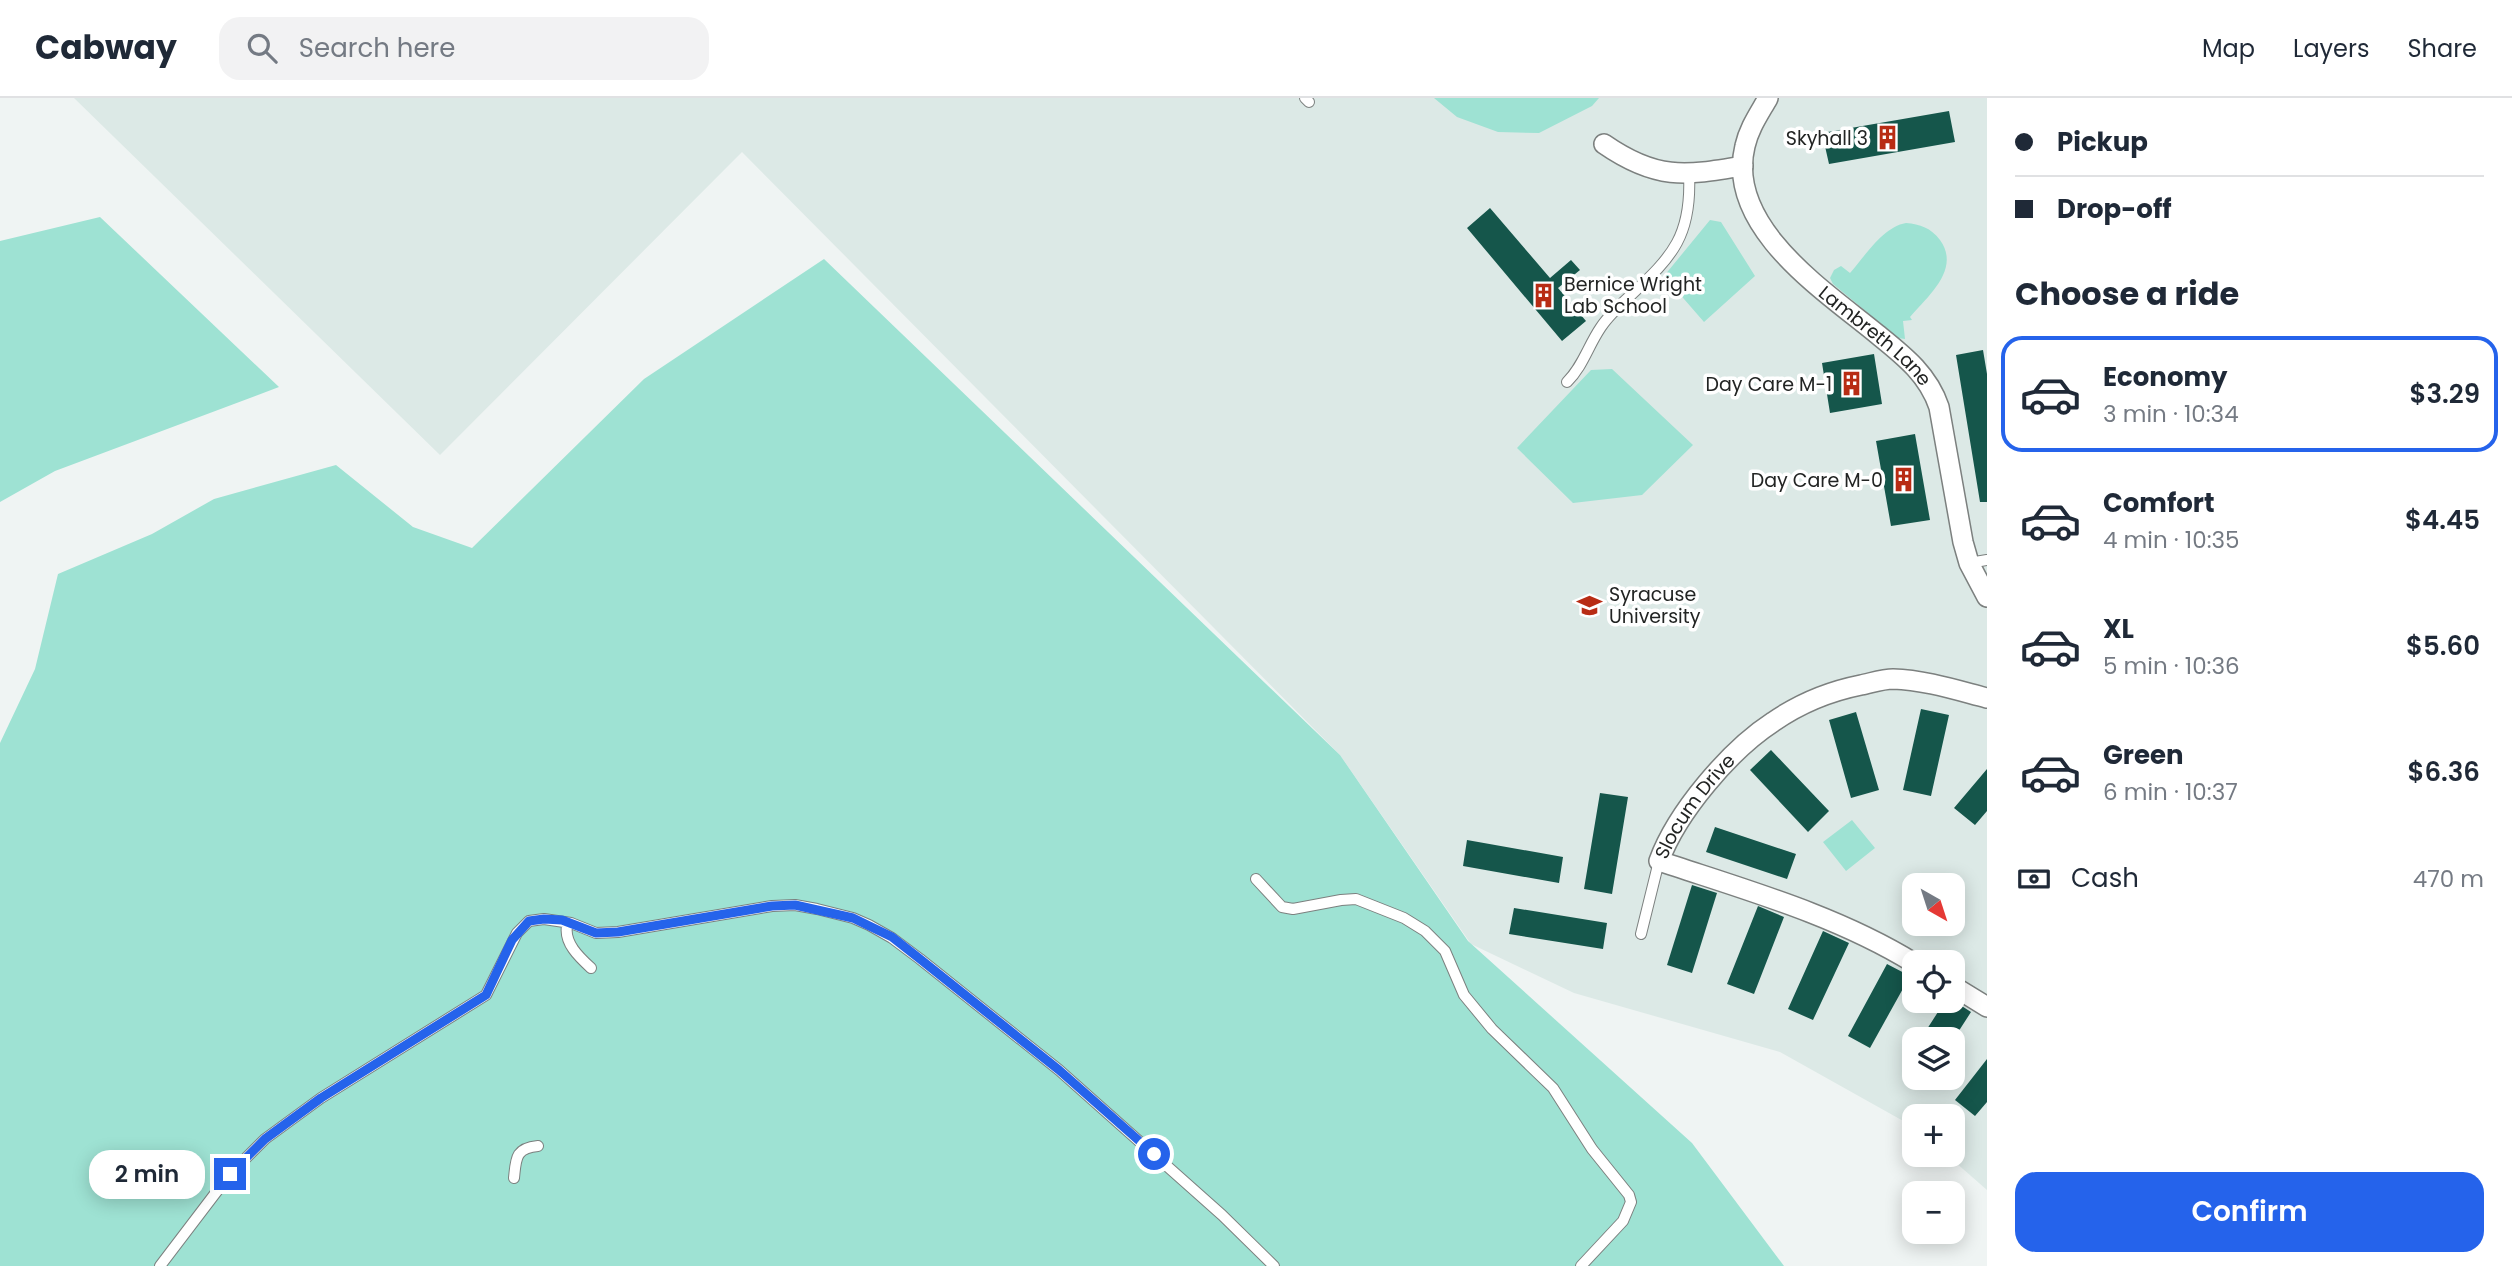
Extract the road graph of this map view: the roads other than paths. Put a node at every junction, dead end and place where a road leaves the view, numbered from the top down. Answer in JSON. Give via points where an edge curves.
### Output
{"nodes":[{"id":1,"x":1768,"y":98,"type":"edge"},
{"id":2,"x":1604,"y":144,"type":"dead end"},
{"id":3,"x":1743,"y":166,"type":"junction"},
{"id":4,"x":1689,"y":174,"type":"junction"},
{"id":5,"x":1567,"y":383,"type":"dead end"},
{"id":6,"x":1978,"y":561,"type":"edge"},
{"id":7,"x":1987,"y":597,"type":"edge"},
{"id":8,"x":1987,"y":698,"type":"edge"},
{"id":9,"x":1659,"y":861,"type":"junction"},
{"id":10,"x":1256,"y":879,"type":"dead end"},
{"id":11,"x":571,"y":923,"type":"junction"},
{"id":12,"x":1641,"y":934,"type":"dead end"},
{"id":13,"x":1902,"y":957,"type":"edge"},
{"id":14,"x":591,"y":968,"type":"dead end"},
{"id":15,"x":1965,"y":993,"type":"edge"},
{"id":16,"x":1987,"y":1007,"type":"edge"},
{"id":17,"x":538,"y":1146,"type":"dead end"},
{"id":18,"x":514,"y":1178,"type":"dead end"},
{"id":19,"x":160,"y":1266,"type":"edge"},
{"id":20,"x":1274,"y":1266,"type":"edge"},
{"id":21,"x":1581,"y":1266,"type":"edge"}],
"edges":[{"from":1,"to":3,"type":"street","name":"Lambreth Lane","via":[[1752,124]]},
{"from":2,"to":4,"type":"street","via":[[1629,161]]},
{"from":3,"to":4,"type":"street"},
{"from":3,"to":6,"type":"street","name":"Lambreth Lane","via":[[1753,209],[1768,237],[1789,261],[1906,358],[1933,390],[1955,510]]},
{"from":4,"to":5,"type":"lane","via":[[1685,224],[1677,246],[1600,328],[1579,370]]},
{"from":6,"to":7,"type":"street","name":"Lambreth Lane"},
{"from":8,"to":9,"type":"street","name":"Slocum Drive","via":[[1940,685],[1891,679],[1815,699],[1773,722],[1738,751],[1705,787]]},
{"from":9,"to":12,"type":"lane"},
{"from":9,"to":13,"type":"street","name":"Slocum Drive","via":[[1778,900]]},
{"from":10,"to":21,"type":"lane","via":[[1282,907],[1356,899],[1381,907],[1425,932],[1445,951],[1464,995],[1553,1088],[1592,1149],[1629,1195],[1631,1202],[1623,1221]]},
{"from":11,"to":14,"type":"lane","via":[[567,938]]},
{"from":11,"to":19,"type":"lane","via":[[529,921],[512,940],[486,995],[321,1098],[265,1139],[230,1174]]},
{"from":11,"to":20,"type":"lane","via":[[596,933],[618,932],[754,907],[795,905],[869,925],[892,937],[1059,1070]]},
{"from":15,"to":16,"type":"street"},
{"from":17,"to":18,"type":"lane","via":[[526,1147],[518,1155]]}]}
